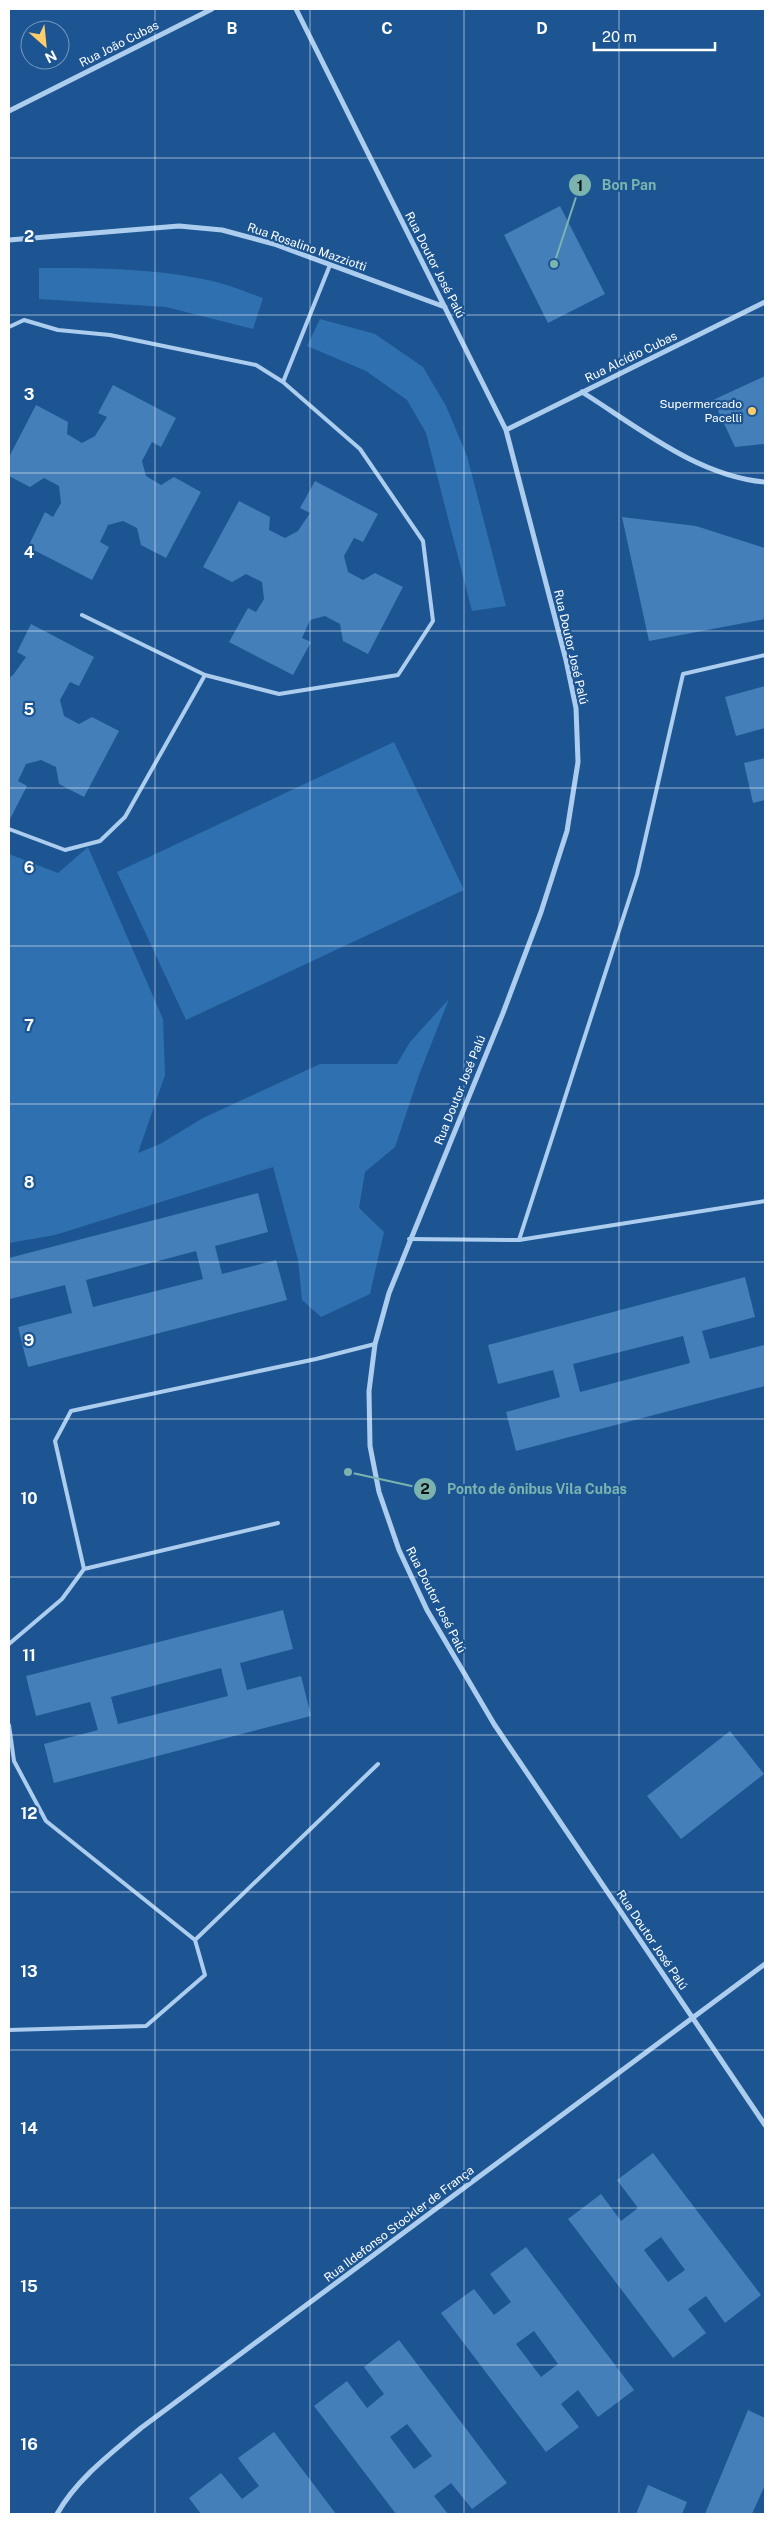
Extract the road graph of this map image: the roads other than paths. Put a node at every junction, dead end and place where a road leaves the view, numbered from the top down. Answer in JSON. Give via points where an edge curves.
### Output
{"nodes":[{"id":1,"x":212,"y":9,"type":"edge"},
{"id":2,"x":296,"y":9,"type":"edge"},
{"id":3,"x":9,"y":111,"type":"edge"},
{"id":4,"x":9,"y":240,"type":"edge"},
{"id":5,"x":330,"y":265,"type":"junction"},
{"id":6,"x":765,"y":302,"type":"edge"},
{"id":7,"x":445,"y":307,"type":"junction"},
{"id":8,"x":9,"y":327,"type":"edge"},
{"id":9,"x":283,"y":382,"type":"junction"},
{"id":10,"x":582,"y":392,"type":"junction"},
{"id":11,"x":506,"y":430,"type":"junction"},
{"id":12,"x":765,"y":482,"type":"edge"},
{"id":13,"x":82,"y":615,"type":"dead end"},
{"id":14,"x":765,"y":655,"type":"edge"},
{"id":15,"x":205,"y":675,"type":"junction"},
{"id":16,"x":9,"y":829,"type":"edge"},
{"id":17,"x":765,"y":1201,"type":"edge"},
{"id":18,"x":409,"y":1239,"type":"junction"},
{"id":19,"x":519,"y":1240,"type":"junction"},
{"id":20,"x":376,"y":1344,"type":"junction"},
{"id":21,"x":278,"y":1523,"type":"dead end"},
{"id":22,"x":84,"y":1569,"type":"junction"},
{"id":23,"x":9,"y":1644,"type":"edge"},
{"id":24,"x":9,"y":1725,"type":"edge"},
{"id":25,"x":378,"y":1764,"type":"dead end"},
{"id":26,"x":195,"y":1940,"type":"junction"},
{"id":27,"x":765,"y":1964,"type":"edge"},
{"id":28,"x":693,"y":2018,"type":"junction"},
{"id":29,"x":9,"y":2030,"type":"edge"},
{"id":30,"x":765,"y":2126,"type":"edge"},
{"id":31,"x":57,"y":2514,"type":"edge"}],
"edges":[{"from":1,"to":3,"type":"street","name":"Rua João Cubas"},
{"from":2,"to":7,"type":"street","name":"Rua Doutor José Palú"},
{"from":4,"to":5,"type":"street","name":"Rua Rosalino Mazziotti","via":[[179,226],[222,230],[274,244]]},
{"from":5,"to":7,"type":"street","name":"Rua Rosalino Mazziotti"},
{"from":5,"to":9,"type":"lane"},
{"from":6,"to":10,"type":"street","name":"Rua Alcídio Cubas"},
{"from":7,"to":11,"type":"street","name":"Rua Doutor José Palú"},
{"from":8,"to":9,"type":"lane","via":[[24,320],[58,330],[110,335],[256,365]]},
{"from":9,"to":15,"type":"lane","via":[[360,449],[423,541],[433,621],[398,676],[279,694]]},
{"from":10,"to":11,"type":"street","name":"Rua Alcídio Cubas"},
{"from":10,"to":12,"type":"street","via":[[677,452],[711,468]]},
{"from":11,"to":18,"type":"street","name":"Rua Doutor José Palú","via":[[566,660],[576,708],[578,762],[568,831],[541,912],[503,1013]]},
{"from":13,"to":15,"type":"lane"},
{"from":14,"to":19,"type":"lane","via":[[683,674],[637,875]]},
{"from":15,"to":16,"type":"lane","via":[[125,817],[100,841],[65,850]]},
{"from":17,"to":19,"type":"lane"},
{"from":18,"to":19,"type":"lane"},
{"from":18,"to":20,"type":"street","name":"Rua Doutor José Palú","via":[[389,1293]]},
{"from":20,"to":22,"type":"lane","via":[[71,1411],[55,1441]]},
{"from":20,"to":28,"type":"street","name":"Rua Doutor José Palú","via":[[369,1391],[370,1446],[379,1492],[403,1559],[427,1610],[494,1724]]},
{"from":21,"to":22,"type":"lane"},
{"from":22,"to":23,"type":"lane","via":[[62,1599]]},
{"from":24,"to":26,"type":"lane","via":[[14,1760],[46,1821]]},
{"from":25,"to":26,"type":"lane"},
{"from":26,"to":29,"type":"lane","via":[[205,1975],[146,2026]]},
{"from":27,"to":28,"type":"street","name":"Rua Ildefonso Stockler de França"},
{"from":28,"to":30,"type":"street","name":"Rua Doutor José Palú"},
{"from":28,"to":31,"type":"street","name":"Rua Ildefonso Stockler de França","via":[[141,2428],[101,2460]]}]}
